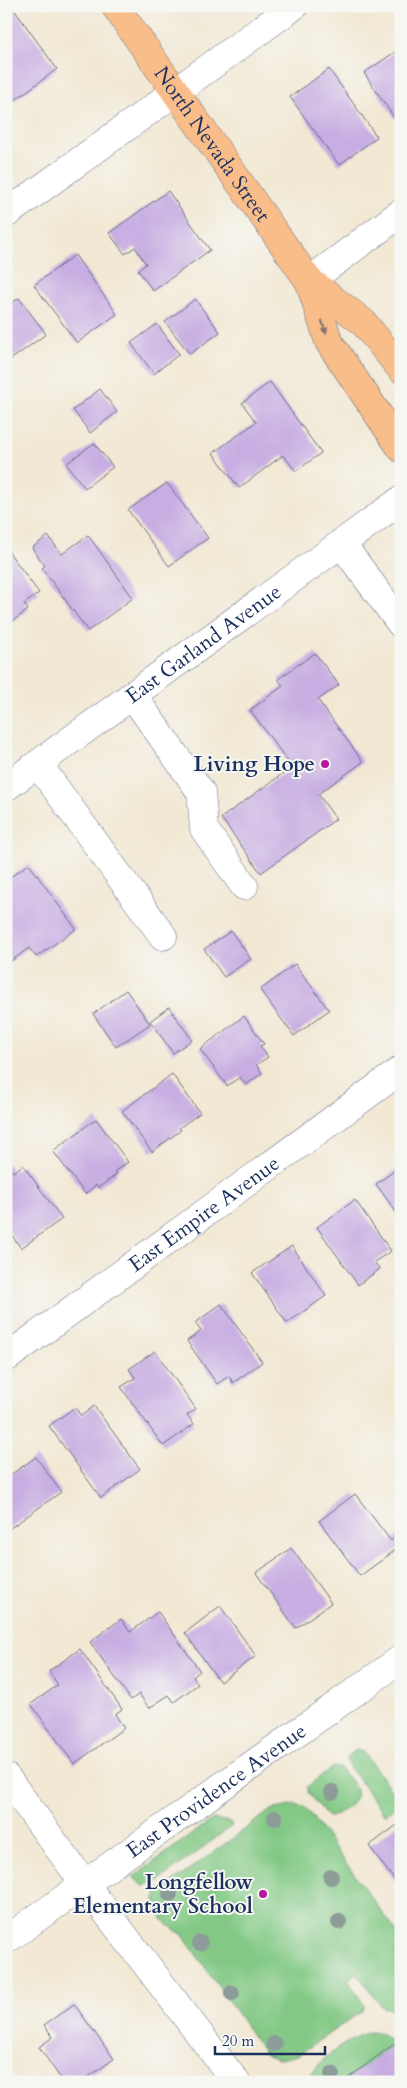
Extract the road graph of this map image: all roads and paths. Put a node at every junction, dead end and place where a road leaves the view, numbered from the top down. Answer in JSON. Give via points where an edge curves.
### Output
{"nodes":[{"id":1,"x":115,"y":6,"type":"edge"},
{"id":2,"x":294,"y":6,"type":"edge"},
{"id":3,"x":176,"y":93,"type":"junction"},
{"id":4,"x":401,"y":213,"type":"edge"},
{"id":5,"x":6,"y":214,"type":"edge"},
{"id":6,"x":309,"y":280,"type":"junction"},
{"id":7,"x":401,"y":369,"type":"edge"},
{"id":8,"x":401,"y":448,"type":"edge"},
{"id":9,"x":401,"y":500,"type":"edge"},
{"id":10,"x":341,"y":543,"type":"junction"},
{"id":11,"x":401,"y":624,"type":"edge"},
{"id":12,"x":133,"y":696,"type":"junction"},
{"id":13,"x":38,"y":764,"type":"junction"},
{"id":14,"x":6,"y":787,"type":"edge"},
{"id":15,"x":244,"y":886,"type":"dead end"},
{"id":16,"x":163,"y":936,"type":"dead end"},
{"id":17,"x":401,"y":1070,"type":"edge"},
{"id":18,"x":6,"y":1358,"type":"edge"},
{"id":19,"x":401,"y":1658,"type":"edge"},
{"id":20,"x":6,"y":1777,"type":"edge"},
{"id":21,"x":84,"y":1883,"type":"junction"},
{"id":22,"x":6,"y":1940,"type":"edge"},
{"id":23,"x":226,"y":2078,"type":"edge"}],
"edges":[{"from":1,"to":3,"type":"main road","name":"North Nevada Street"},
{"from":2,"to":3,"type":"street"},
{"from":3,"to":5,"type":"street"},
{"from":3,"to":6,"type":"main road","name":"North Nevada Street"},
{"from":4,"to":6,"type":"street"},
{"from":6,"to":7,"type":"main road","name":"North Nevada Street","via":[[363,322]]},
{"from":6,"to":8,"type":"main road","name":"North Nevada Street","one_way":true,"via":[[329,342]]},
{"from":9,"to":10,"type":"street","name":"East Garland Avenue"},
{"from":10,"to":11,"type":"street"},
{"from":10,"to":12,"type":"street","name":"East Garland Avenue"},
{"from":12,"to":13,"type":"street","name":"East Garland Avenue"},
{"from":12,"to":15,"type":"street","via":[[201,792],[204,829]]},
{"from":13,"to":14,"type":"street","name":"East Garland Avenue"},
{"from":13,"to":16,"type":"street"},
{"from":17,"to":18,"type":"street","name":"East Empire Avenue"},
{"from":19,"to":21,"type":"street","name":"East Providence Avenue"},
{"from":20,"to":21,"type":"street"},
{"from":21,"to":22,"type":"street","name":"East Providence Avenue"},
{"from":21,"to":23,"type":"street"}]}
